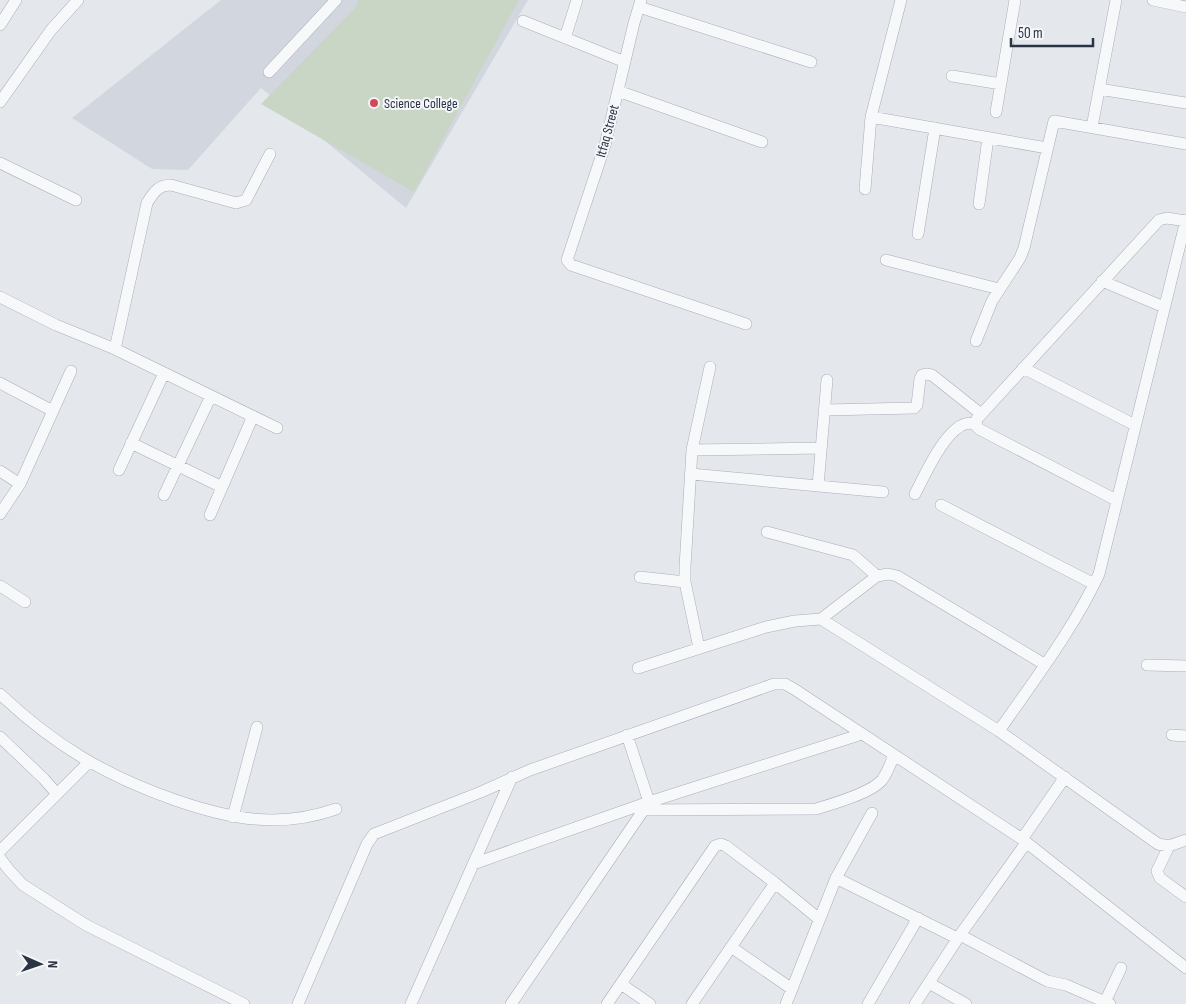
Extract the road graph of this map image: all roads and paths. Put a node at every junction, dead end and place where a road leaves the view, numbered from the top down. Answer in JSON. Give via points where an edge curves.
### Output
{"nodes":[{"id":1,"x":16,"y":0,"type":"edge"},
{"id":2,"x":78,"y":0,"type":"edge"},
{"id":3,"x":336,"y":0,"type":"edge"},
{"id":4,"x":577,"y":0,"type":"edge"},
{"id":5,"x":901,"y":0,"type":"edge"},
{"id":6,"x":1015,"y":0,"type":"edge"},
{"id":7,"x":1116,"y":0,"type":"edge"},
{"id":8,"x":1153,"y":0,"type":"edge"},
{"id":9,"x":640,"y":4,"type":"edge"},
{"id":10,"x":1186,"y":7,"type":"edge"},
{"id":11,"x":523,"y":21,"type":"dead end"},
{"id":12,"x":0,"y":26,"type":"edge"},
{"id":13,"x":565,"y":38,"type":"junction"},
{"id":14,"x":625,"y":62,"type":"junction"},
{"id":15,"x":811,"y":62,"type":"dead end"},
{"id":16,"x":269,"y":72,"type":"dead end"},
{"id":17,"x":952,"y":76,"type":"dead end"},
{"id":18,"x":1001,"y":84,"type":"junction"},
{"id":19,"x":1099,"y":89,"type":"junction"},
{"id":20,"x":618,"y":91,"type":"junction"},
{"id":21,"x":2,"y":96,"type":"edge"},
{"id":22,"x":1186,"y":102,"type":"edge"},
{"id":23,"x":996,"y":112,"type":"dead end"},
{"id":24,"x":871,"y":117,"type":"junction"},
{"id":25,"x":1092,"y":127,"type":"junction"},
{"id":26,"x":935,"y":128,"type":"junction"},
{"id":27,"x":988,"y":138,"type":"junction"},
{"id":28,"x":762,"y":142,"type":"dead end"},
{"id":29,"x":1186,"y":144,"type":"edge"},
{"id":30,"x":1047,"y":148,"type":"junction"},
{"id":31,"x":270,"y":154,"type":"dead end"},
{"id":32,"x":0,"y":163,"type":"edge"},
{"id":33,"x":865,"y":189,"type":"dead end"},
{"id":34,"x":76,"y":200,"type":"dead end"},
{"id":35,"x":979,"y":204,"type":"dead end"},
{"id":36,"x":1186,"y":220,"type":"edge"},
{"id":37,"x":918,"y":234,"type":"dead end"},
{"id":38,"x":886,"y":260,"type":"dead end"},
{"id":39,"x":1102,"y":281,"type":"junction"},
{"id":40,"x":1000,"y":289,"type":"junction"},
{"id":41,"x":0,"y":297,"type":"edge"},
{"id":42,"x":1164,"y":307,"type":"junction"},
{"id":43,"x":746,"y":324,"type":"dead end"},
{"id":44,"x":976,"y":341,"type":"dead end"},
{"id":45,"x":115,"y":349,"type":"junction"},
{"id":46,"x":710,"y":367,"type":"dead end"},
{"id":47,"x":1023,"y":368,"type":"junction"},
{"id":48,"x":71,"y":371,"type":"dead end"},
{"id":49,"x":164,"y":373,"type":"junction"},
{"id":50,"x":827,"y":380,"type":"dead end"},
{"id":51,"x":0,"y":383,"type":"edge"},
{"id":52,"x":211,"y":396,"type":"junction"},
{"id":53,"x":824,"y":410,"type":"junction"},
{"id":54,"x":53,"y":411,"type":"junction"},
{"id":55,"x":252,"y":416,"type":"junction"},
{"id":56,"x":979,"y":418,"type":"junction"},
{"id":57,"x":1134,"y":425,"type":"junction"},
{"id":58,"x":277,"y":428,"type":"dead end"},
{"id":59,"x":131,"y":443,"type":"junction"},
{"id":60,"x":821,"y":448,"type":"junction"},
{"id":61,"x":692,"y":450,"type":"junction"},
{"id":62,"x":178,"y":466,"type":"junction"},
{"id":63,"x":119,"y":470,"type":"dead end"},
{"id":64,"x":0,"y":471,"type":"edge"},
{"id":65,"x":690,"y":474,"type":"junction"},
{"id":66,"x":20,"y":484,"type":"junction"},
{"id":67,"x":818,"y":486,"type":"junction"},
{"id":68,"x":222,"y":487,"type":"junction"},
{"id":69,"x":882,"y":492,"type":"dead end"},
{"id":70,"x":164,"y":494,"type":"dead end"},
{"id":71,"x":915,"y":494,"type":"dead end"},
{"id":72,"x":1116,"y":500,"type":"junction"},
{"id":73,"x":940,"y":505,"type":"dead end"},
{"id":74,"x":0,"y":514,"type":"edge"},
{"id":75,"x":210,"y":515,"type":"dead end"},
{"id":76,"x":767,"y":532,"type":"dead end"},
{"id":77,"x":877,"y":576,"type":"junction"},
{"id":78,"x":640,"y":577,"type":"dead end"},
{"id":79,"x":685,"y":582,"type":"junction"},
{"id":80,"x":1094,"y":584,"type":"junction"},
{"id":81,"x":0,"y":586,"type":"edge"},
{"id":82,"x":25,"y":602,"type":"dead end"},
{"id":83,"x":821,"y":619,"type":"junction"},
{"id":84,"x":699,"y":648,"type":"junction"},
{"id":85,"x":1044,"y":664,"type":"junction"},
{"id":86,"x":1147,"y":665,"type":"dead end"},
{"id":87,"x":1186,"y":666,"type":"edge"},
{"id":88,"x":638,"y":668,"type":"dead end"},
{"id":89,"x":0,"y":694,"type":"edge"},
{"id":90,"x":257,"y":727,"type":"dead end"},
{"id":91,"x":999,"y":730,"type":"junction"},
{"id":92,"x":862,"y":734,"type":"junction"},
{"id":93,"x":627,"y":735,"type":"junction"},
{"id":94,"x":1172,"y":735,"type":"dead end"},
{"id":95,"x":1186,"y":736,"type":"edge"},
{"id":96,"x":0,"y":737,"type":"edge"},
{"id":97,"x":894,"y":755,"type":"junction"},
{"id":98,"x":88,"y":762,"type":"junction"},
{"id":99,"x":512,"y":777,"type":"junction"},
{"id":100,"x":1065,"y":777,"type":"junction"},
{"id":101,"x":57,"y":794,"type":"junction"},
{"id":102,"x":646,"y":806,"type":"junction"},
{"id":103,"x":336,"y":809,"type":"dead end"},
{"id":104,"x":872,"y":813,"type":"dead end"},
{"id":105,"x":233,"y":817,"type":"junction"},
{"id":106,"x":1186,"y":840,"type":"edge"},
{"id":107,"x":1024,"y":841,"type":"junction"},
{"id":108,"x":1169,"y":846,"type":"junction"},
{"id":109,"x":0,"y":851,"type":"edge"},
{"id":110,"x":0,"y":858,"type":"edge"},
{"id":111,"x":474,"y":864,"type":"junction"},
{"id":112,"x":836,"y":878,"type":"junction"},
{"id":113,"x":775,"y":883,"type":"junction"},
{"id":114,"x":1186,"y":897,"type":"edge"},
{"id":115,"x":918,"y":918,"type":"junction"},
{"id":116,"x":819,"y":920,"type":"junction"},
{"id":117,"x":959,"y":937,"type":"junction"},
{"id":118,"x":731,"y":947,"type":"junction"},
{"id":119,"x":1121,"y":968,"type":"dead end"},
{"id":120,"x":1186,"y":968,"type":"edge"},
{"id":121,"x":929,"y":982,"type":"junction"},
{"id":122,"x":621,"y":984,"type":"junction"},
{"id":123,"x":792,"y":989,"type":"junction"},
{"id":124,"x":1106,"y":1003,"type":"edge"},
{"id":125,"x":244,"y":1004,"type":"edge"},
{"id":126,"x":298,"y":1004,"type":"edge"},
{"id":127,"x":411,"y":1004,"type":"edge"},
{"id":128,"x":511,"y":1004,"type":"edge"},
{"id":129,"x":607,"y":1004,"type":"edge"},
{"id":130,"x":650,"y":1004,"type":"edge"},
{"id":131,"x":692,"y":1004,"type":"edge"},
{"id":132,"x":786,"y":1004,"type":"edge"},
{"id":133,"x":868,"y":1004,"type":"edge"},
{"id":134,"x":915,"y":1004,"type":"edge"},
{"id":135,"x":966,"y":1004,"type":"edge"}],
"edges":[{"from":1,"to":12,"type":"street"},
{"from":2,"to":21,"type":"street","via":[[51,30]]},
{"from":3,"to":16,"type":"street"},
{"from":4,"to":13,"type":"street"},
{"from":5,"to":24,"type":"street"},
{"from":6,"to":18,"type":"street"},
{"from":7,"to":19,"type":"street"},
{"from":8,"to":10,"type":"street"},
{"from":9,"to":14,"type":"street","name":"Itfaq Street"},
{"from":9,"to":15,"type":"street"},
{"from":11,"to":13,"type":"street"},
{"from":13,"to":14,"type":"street"},
{"from":14,"to":20,"type":"street","name":"Itfaq Street"},
{"from":17,"to":18,"type":"street"},
{"from":18,"to":23,"type":"street"},
{"from":19,"to":22,"type":"street"},
{"from":19,"to":25,"type":"street"},
{"from":20,"to":28,"type":"street"},
{"from":20,"to":43,"type":"street","name":"Itfaq Street","via":[[605,144],[567,260],[571,265]]},
{"from":24,"to":26,"type":"street"},
{"from":24,"to":33,"type":"street"},
{"from":25,"to":29,"type":"street"},
{"from":25,"to":30,"type":"street","via":[[1054,122]]},
{"from":26,"to":27,"type":"street"},
{"from":26,"to":37,"type":"street"},
{"from":27,"to":30,"type":"street"},
{"from":27,"to":35,"type":"street"},
{"from":30,"to":40,"type":"street","via":[[1024,248]]},
{"from":31,"to":45,"type":"street","via":[[242,202],[171,185],[155,189],[147,202]]},
{"from":32,"to":34,"type":"street"},
{"from":36,"to":39,"type":"street","via":[[1159,220]]},
{"from":36,"to":42,"type":"street"},
{"from":38,"to":40,"type":"street"},
{"from":39,"to":42,"type":"street"},
{"from":39,"to":47,"type":"street"},
{"from":40,"to":44,"type":"street"},
{"from":41,"to":45,"type":"street"},
{"from":42,"to":57,"type":"street"},
{"from":45,"to":49,"type":"street"},
{"from":46,"to":61,"type":"street"},
{"from":47,"to":56,"type":"street"},
{"from":47,"to":57,"type":"street"},
{"from":48,"to":54,"type":"street"},
{"from":49,"to":52,"type":"street"},
{"from":49,"to":59,"type":"street"},
{"from":50,"to":53,"type":"street"},
{"from":51,"to":54,"type":"street"},
{"from":52,"to":55,"type":"street"},
{"from":52,"to":62,"type":"street"},
{"from":53,"to":56,"type":"street","via":[[914,408],[917,406],[920,379],[926,374],[932,375]]},
{"from":53,"to":60,"type":"street"},
{"from":54,"to":66,"type":"street"},
{"from":55,"to":58,"type":"street"},
{"from":55,"to":68,"type":"street"},
{"from":56,"to":71,"type":"street","via":[[953,432]]},
{"from":56,"to":72,"type":"street","via":[[976,426],[979,429]]},
{"from":57,"to":72,"type":"street"},
{"from":59,"to":62,"type":"street"},
{"from":59,"to":63,"type":"street"},
{"from":60,"to":61,"type":"street"},
{"from":60,"to":67,"type":"street"},
{"from":61,"to":65,"type":"street"},
{"from":62,"to":68,"type":"street"},
{"from":62,"to":70,"type":"street"},
{"from":64,"to":66,"type":"street"},
{"from":65,"to":67,"type":"street"},
{"from":65,"to":79,"type":"street"},
{"from":66,"to":74,"type":"street"},
{"from":67,"to":69,"type":"street"},
{"from":68,"to":75,"type":"street"},
{"from":72,"to":80,"type":"street"},
{"from":73,"to":80,"type":"street"},
{"from":76,"to":77,"type":"street","via":[[853,555]]},
{"from":77,"to":83,"type":"street"},
{"from":77,"to":85,"type":"street","via":[[897,576]]},
{"from":78,"to":79,"type":"street"},
{"from":79,"to":84,"type":"street"},
{"from":80,"to":85,"type":"street"},
{"from":81,"to":82,"type":"street"},
{"from":83,"to":84,"type":"street","via":[[766,626]]},
{"from":83,"to":91,"type":"street"},
{"from":84,"to":88,"type":"street"},
{"from":85,"to":91,"type":"street"},
{"from":86,"to":87,"type":"street"},
{"from":89,"to":98,"type":"street","via":[[42,731]]},
{"from":90,"to":105,"type":"street"},
{"from":91,"to":100,"type":"street"},
{"from":92,"to":93,"type":"street","via":[[785,684],[774,684]]},
{"from":92,"to":97,"type":"street"},
{"from":92,"to":102,"type":"street"},
{"from":93,"to":99,"type":"street"},
{"from":93,"to":102,"type":"street"},
{"from":94,"to":95,"type":"street"},
{"from":96,"to":101,"type":"street"},
{"from":97,"to":102,"type":"street","via":[[882,780],[874,787],[816,809]]},
{"from":97,"to":107,"type":"street"},
{"from":98,"to":101,"type":"street"},
{"from":98,"to":105,"type":"street","via":[[146,790],[202,810]]},
{"from":99,"to":111,"type":"street"},
{"from":99,"to":126,"type":"street","via":[[374,834]]},
{"from":100,"to":107,"type":"street"},
{"from":100,"to":108,"type":"street","via":[[1158,844]]},
{"from":101,"to":109,"type":"street"},
{"from":102,"to":111,"type":"street"},
{"from":102,"to":128,"type":"street"},
{"from":103,"to":105,"type":"street","via":[[288,820]]},
{"from":104,"to":112,"type":"street"},
{"from":106,"to":108,"type":"street"},
{"from":107,"to":117,"type":"street"},
{"from":107,"to":120,"type":"street"},
{"from":108,"to":114,"type":"street","via":[[1157,871],[1160,878]]},
{"from":110,"to":125,"type":"street","via":[[24,885],[86,925]]},
{"from":111,"to":127,"type":"street"},
{"from":112,"to":115,"type":"street"},
{"from":112,"to":116,"type":"street"},
{"from":113,"to":116,"type":"street"},
{"from":113,"to":118,"type":"street"},
{"from":113,"to":122,"type":"street","via":[[726,846],[715,846]]},
{"from":115,"to":117,"type":"street"},
{"from":115,"to":133,"type":"street"},
{"from":116,"to":123,"type":"street"},
{"from":117,"to":121,"type":"street"},
{"from":117,"to":124,"type":"street","via":[[1047,981],[1066,985]]},
{"from":118,"to":123,"type":"street"},
{"from":118,"to":131,"type":"street"},
{"from":119,"to":124,"type":"street"},
{"from":121,"to":134,"type":"street"},
{"from":121,"to":135,"type":"street"},
{"from":122,"to":129,"type":"street"},
{"from":122,"to":130,"type":"street"},
{"from":123,"to":132,"type":"street"}]}
